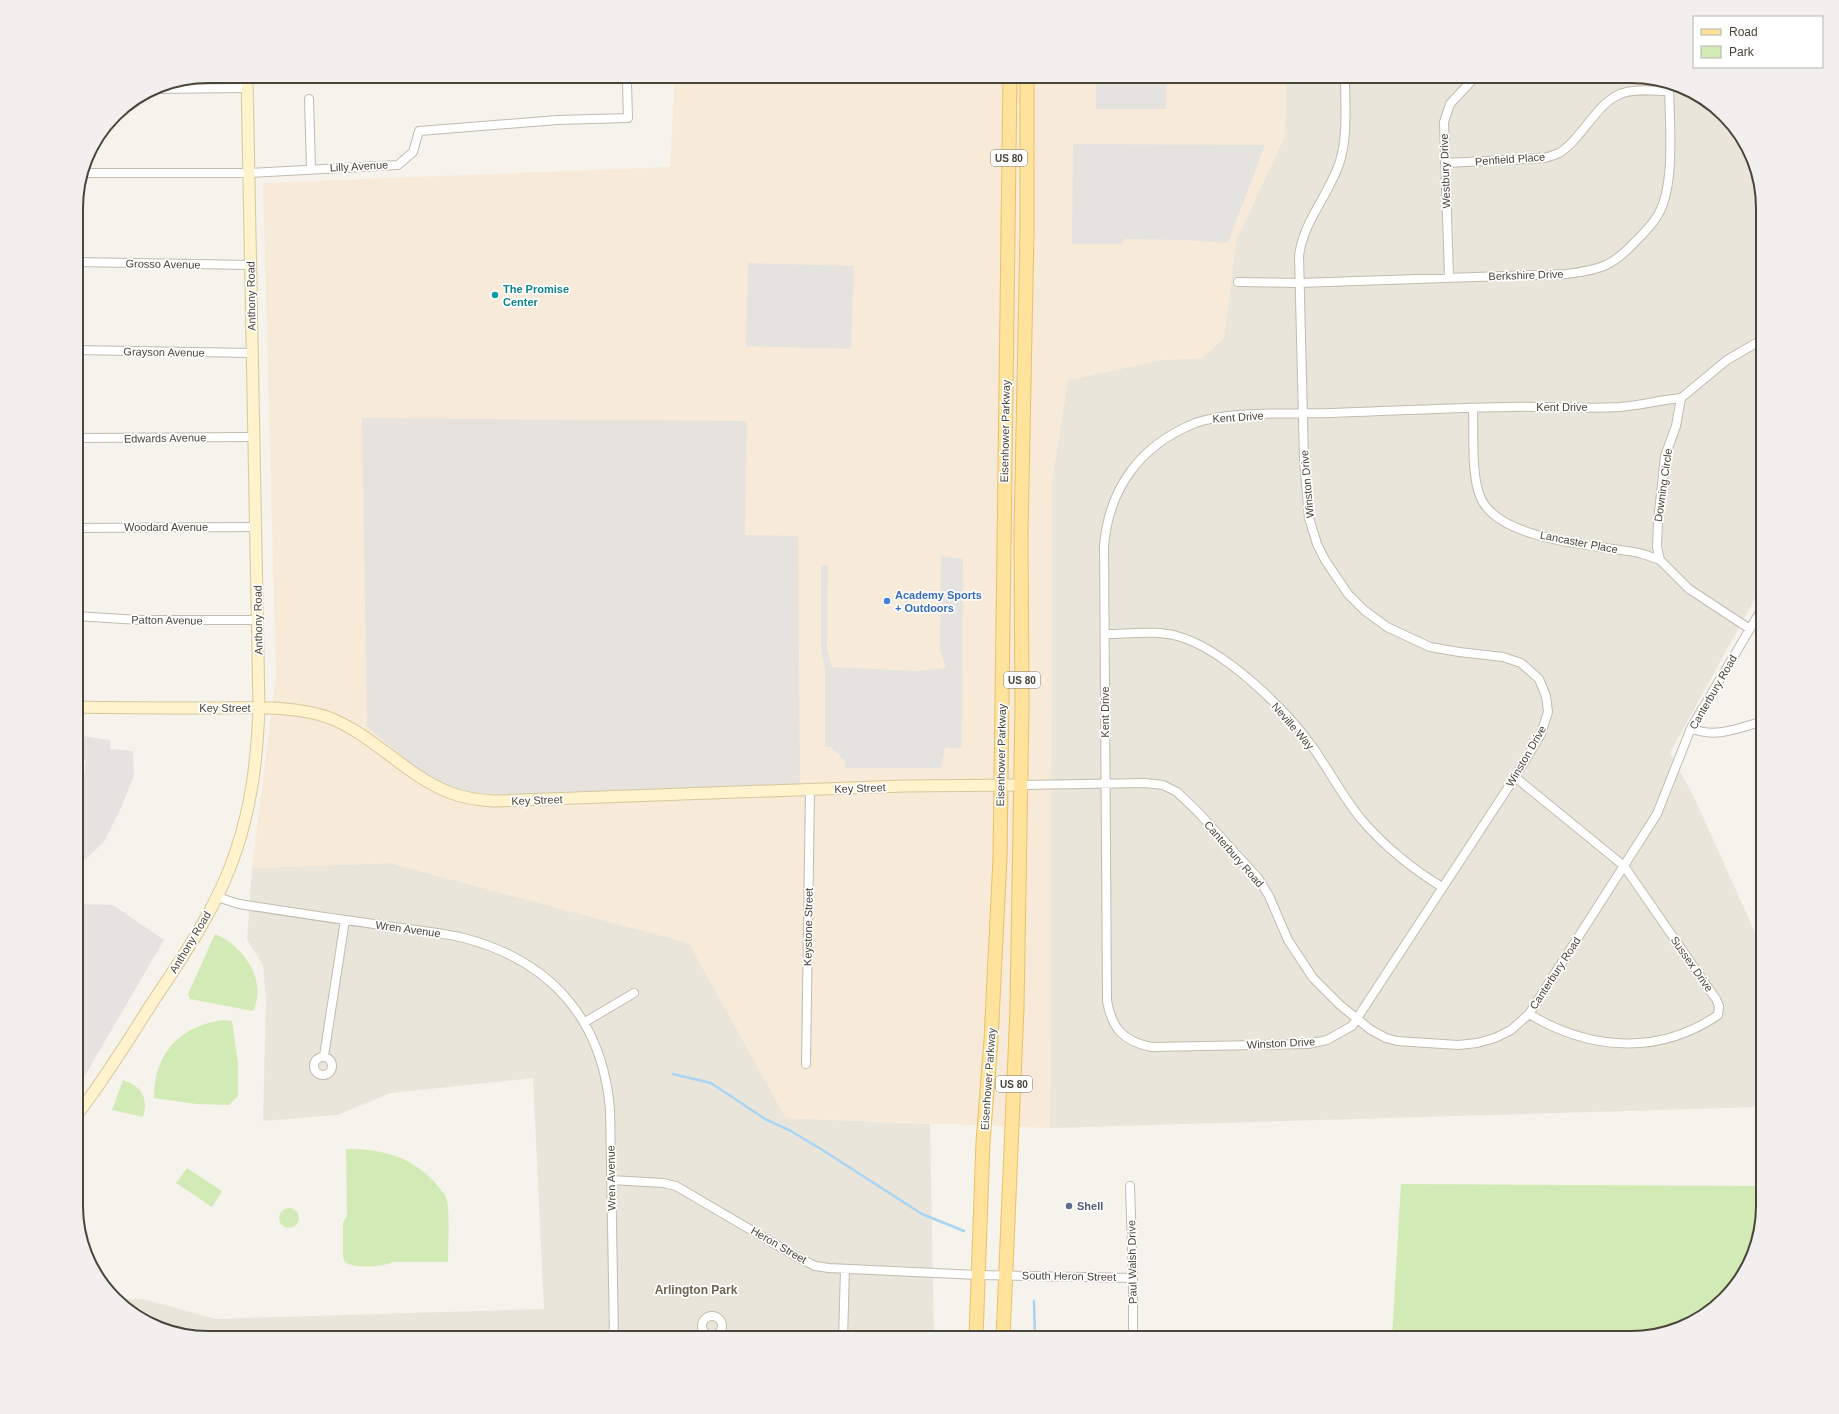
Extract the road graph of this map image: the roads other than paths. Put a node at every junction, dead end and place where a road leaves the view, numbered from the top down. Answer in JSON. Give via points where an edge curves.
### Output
{"nodes":[{"id":1,"x":248,"y":83,"type":"edge"},
{"id":2,"x":1010,"y":83,"type":"edge"},
{"id":3,"x":1027,"y":83,"type":"edge"},
{"id":4,"x":1345,"y":83,"type":"edge"},
{"id":5,"x":1470,"y":83,"type":"edge"},
{"id":6,"x":627,"y":84,"type":"dead end"},
{"id":7,"x":248,"y":88,"type":"junction"},
{"id":8,"x":1664,"y":88,"type":"edge"},
{"id":9,"x":172,"y":89,"type":"edge"},
{"id":10,"x":1669,"y":89,"type":"edge"},
{"id":11,"x":309,"y":99,"type":"dead end"},
{"id":12,"x":1445,"y":163,"type":"junction"},
{"id":13,"x":311,"y":169,"type":"junction"},
{"id":14,"x":88,"y":173,"type":"edge"},
{"id":15,"x":249,"y":173,"type":"junction"},
{"id":16,"x":83,"y":262,"type":"edge"},
{"id":17,"x":250,"y":265,"type":"junction"},
{"id":18,"x":1449,"y":277,"type":"junction"},
{"id":19,"x":1238,"y":282,"type":"dead end"},
{"id":20,"x":1299,"y":283,"type":"junction"},
{"id":21,"x":1756,"y":343,"type":"edge"},
{"id":22,"x":83,"y":350,"type":"edge"},
{"id":23,"x":252,"y":353,"type":"junction"},
{"id":24,"x":1681,"y":398,"type":"junction"},
{"id":25,"x":1473,"y":408,"type":"junction"},
{"id":26,"x":1303,"y":414,"type":"junction"},
{"id":27,"x":253,"y":437,"type":"junction"},
{"id":28,"x":83,"y":438,"type":"edge"},
{"id":29,"x":255,"y":527,"type":"junction"},
{"id":30,"x":83,"y":528,"type":"edge"},
{"id":31,"x":1660,"y":560,"type":"junction"},
{"id":32,"x":83,"y":616,"type":"edge"},
{"id":33,"x":1756,"y":619,"type":"edge"},
{"id":34,"x":258,"y":620,"type":"junction"},
{"id":35,"x":1750,"y":629,"type":"junction"},
{"id":36,"x":1105,"y":634,"type":"junction"},
{"id":37,"x":83,"y":707,"type":"edge"},
{"id":38,"x":259,"y":708,"type":"junction"},
{"id":39,"x":1756,"y":723,"type":"edge"},
{"id":40,"x":1691,"y":728,"type":"junction"},
{"id":41,"x":1515,"y":777,"type":"junction"},
{"id":42,"x":1105,"y":783,"type":"junction"},
{"id":43,"x":1002,"y":784,"type":"junction"},
{"id":44,"x":1021,"y":785,"type":"junction"},
{"id":45,"x":810,"y":790,"type":"junction"},
{"id":46,"x":1624,"y":866,"type":"junction"},
{"id":47,"x":1442,"y":888,"type":"junction"},
{"id":48,"x":217,"y":897,"type":"junction"},
{"id":49,"x":345,"y":920,"type":"junction"},
{"id":50,"x":634,"y":993,"type":"dead end"},
{"id":51,"x":1529,"y":1014,"type":"junction"},
{"id":52,"x":1356,"y":1017,"type":"junction"},
{"id":53,"x":585,"y":1022,"type":"junction"},
{"id":54,"x":324,"y":1056,"type":"dead end"},
{"id":55,"x":806,"y":1064,"type":"dead end"},
{"id":56,"x":83,"y":1106,"type":"edge"},
{"id":57,"x":611,"y":1180,"type":"junction"},
{"id":58,"x":1130,"y":1186,"type":"dead end"},
{"id":59,"x":845,"y":1270,"type":"junction"},
{"id":60,"x":978,"y":1275,"type":"junction"},
{"id":61,"x":1006,"y":1275,"type":"junction"},
{"id":62,"x":1133,"y":1278,"type":"junction"},
{"id":63,"x":614,"y":1331,"type":"edge"},
{"id":64,"x":843,"y":1331,"type":"edge"},
{"id":65,"x":976,"y":1331,"type":"edge"},
{"id":66,"x":1003,"y":1331,"type":"edge"},
{"id":67,"x":1133,"y":1331,"type":"edge"}],
"edges":[{"from":1,"to":7,"type":"street","name":"Anthony Road"},
{"from":2,"to":43,"type":"main road","name":"Eisenhower Parkway","number":"US 80"},
{"from":3,"to":44,"type":"main road","name":"Eisenhower Parkway","number":"US 80","via":[[1027,240],[1021,533]]},
{"from":4,"to":20,"type":"street","name":"Winston Drive","via":[[1343,150],[1335,174],[1300,244]]},
{"from":5,"to":12,"type":"street","name":"Westbury Drive","via":[[1447,109],[1444,122]]},
{"from":6,"to":13,"type":"street","name":"Lilly Avenue","via":[[628,118],[557,120],[418,131],[413,152],[398,165]]},
{"from":7,"to":9,"type":"street"},
{"from":7,"to":15,"type":"street","name":"Anthony Road"},
{"from":8,"to":12,"type":"street","name":"Penfield Place","via":[[1620,94],[1604,105],[1559,153],[1544,158]]},
{"from":10,"to":18,"type":"street","name":"Berkshire Drive","via":[[1666,196],[1659,214],[1647,230],[1620,257],[1593,271]]},
{"from":11,"to":13,"type":"street"},
{"from":12,"to":18,"type":"street","name":"Westbury Drive"},
{"from":13,"to":15,"type":"street","name":"Lilly Avenue"},
{"from":14,"to":15,"type":"street","name":"Lilly Avenue"},
{"from":15,"to":17,"type":"street","name":"Anthony Road"},
{"from":16,"to":17,"type":"street","name":"Grosso Avenue"},
{"from":17,"to":23,"type":"street","name":"Anthony Road"},
{"from":18,"to":20,"type":"street","name":"Berkshire Drive"},
{"from":19,"to":20,"type":"street","name":"Berkshire Drive"},
{"from":20,"to":26,"type":"street","name":"Winston Drive"},
{"from":21,"to":24,"type":"street","via":[[1727,360]]},
{"from":22,"to":23,"type":"street","name":"Grayson Avenue"},
{"from":23,"to":27,"type":"street","name":"Anthony Road"},
{"from":24,"to":25,"type":"street","name":"Kent Drive","via":[[1618,407]]},
{"from":24,"to":31,"type":"street","name":"Downing Circle","via":[[1676,426],[1665,456],[1660,486],[1657,546]]},
{"from":25,"to":26,"type":"street","name":"Kent Drive"},
{"from":25,"to":31,"type":"street","name":"Lancaster Place","via":[[1477,486],[1482,502],[1492,514],[1506,523],[1551,539],[1636,552]]},
{"from":26,"to":36,"type":"street","name":"Kent Drive","via":[[1237,416],[1202,421],[1162,440],[1140,459],[1127,475],[1115,498],[1105,529]]},
{"from":26,"to":41,"type":"street","name":"Winston Drive","via":[[1309,518],[1325,560],[1348,594],[1387,627],[1412,640],[1430,647],[1503,657],[1521,663],[1539,679],[1546,696],[1548,712],[1545,727]]},
{"from":27,"to":28,"type":"street","name":"Edwards Avenue"},
{"from":27,"to":29,"type":"street","name":"Anthony Road"},
{"from":29,"to":30,"type":"street","name":"Woodard Avenue"},
{"from":29,"to":34,"type":"street","name":"Anthony Road"},
{"from":31,"to":35,"type":"street","via":[[1689,589]]},
{"from":32,"to":34,"type":"street","name":"Patton Avenue","via":[[139,620]]},
{"from":33,"to":35,"type":"street","name":"Canterbury Road"},
{"from":34,"to":38,"type":"street","name":"Anthony Road"},
{"from":35,"to":40,"type":"street","name":"Canterbury Road"},
{"from":36,"to":42,"type":"street","name":"Kent Drive"},
{"from":36,"to":47,"type":"street","name":"Neville Way","via":[[1178,636],[1213,652],[1245,676],[1285,714],[1313,747],[1347,800],[1375,834],[1402,861]]},
{"from":37,"to":38,"type":"street","name":"Key Street"},
{"from":38,"to":45,"type":"street","name":"Key Street","via":[[307,712],[329,718],[364,736],[436,787],[478,800],[545,800]]},
{"from":38,"to":48,"type":"street","name":"Anthony Road","via":[[257,758],[252,790],[236,852]]},
{"from":39,"to":40,"type":"street","via":[[1726,732],[1701,733]]},
{"from":40,"to":46,"type":"street","name":"Canterbury Road","via":[[1657,814]]},
{"from":41,"to":46,"type":"street","name":"Sussex Drive"},
{"from":41,"to":47,"type":"street","name":"Winston Drive"},
{"from":42,"to":44,"type":"street","name":"Canterbury Road"},
{"from":42,"to":52,"type":"street","name":"Canterbury Road","via":[[1163,785],[1177,792],[1258,878],[1301,961],[1327,992]]},
{"from":42,"to":52,"type":"street","name":"Winston Drive","via":[[1107,1001],[1109,1015],[1124,1036],[1138,1044],[1152,1047],[1308,1044],[1327,1040],[1339,1034],[1352,1026]]},
{"from":43,"to":44,"type":"street","name":"Key Street"},
{"from":43,"to":45,"type":"street","name":"Key Street"},
{"from":43,"to":60,"type":"main road","name":"Eisenhower Parkway","number":"US 80"},
{"from":44,"to":61,"type":"main road","name":"Eisenhower Parkway","number":"US 80","via":[[1017,1008]]},
{"from":45,"to":55,"type":"street","name":"Keystone Street"},
{"from":46,"to":51,"type":"street","name":"Canterbury Road"},
{"from":46,"to":51,"type":"street","name":"Sussex Drive","via":[[1716,999],[1719,1006],[1718,1015],[1681,1034],[1655,1042],[1609,1044],[1584,1039]]},
{"from":47,"to":52,"type":"street","name":"Winston Drive"},
{"from":48,"to":49,"type":"street","name":"Wren Avenue","via":[[239,904]]},
{"from":48,"to":56,"type":"street","name":"Anthony Road","via":[[190,945]]},
{"from":49,"to":53,"type":"street","name":"Wren Avenue","via":[[463,938],[494,948],[515,957],[540,974],[558,990]]},
{"from":49,"to":54,"type":"street"},
{"from":50,"to":53,"type":"street"},
{"from":51,"to":52,"type":"street","name":"Canterbury Road","via":[[1511,1030],[1495,1038],[1458,1045],[1426,1044],[1386,1038],[1371,1030]]},
{"from":53,"to":57,"type":"street","name":"Wren Avenue","via":[[601,1060],[608,1089]]},
{"from":57,"to":59,"type":"street","name":"Heron Street","via":[[676,1186],[798,1258],[815,1266]]},
{"from":57,"to":63,"type":"street","name":"Wren Avenue"},
{"from":58,"to":62,"type":"street","name":"Paul Walsh Drive"},
{"from":59,"to":60,"type":"street","name":"Heron Street"},
{"from":59,"to":64,"type":"street"},
{"from":60,"to":61,"type":"street","name":"Heron Street"},
{"from":60,"to":65,"type":"main road","name":"Eisenhower Parkway","number":"US 80"},
{"from":61,"to":62,"type":"street","name":"South Heron Street"},
{"from":61,"to":66,"type":"main road","name":"Eisenhower Parkway","number":"US 80"},
{"from":62,"to":67,"type":"street","name":"Paul Walsh Drive"}]}
